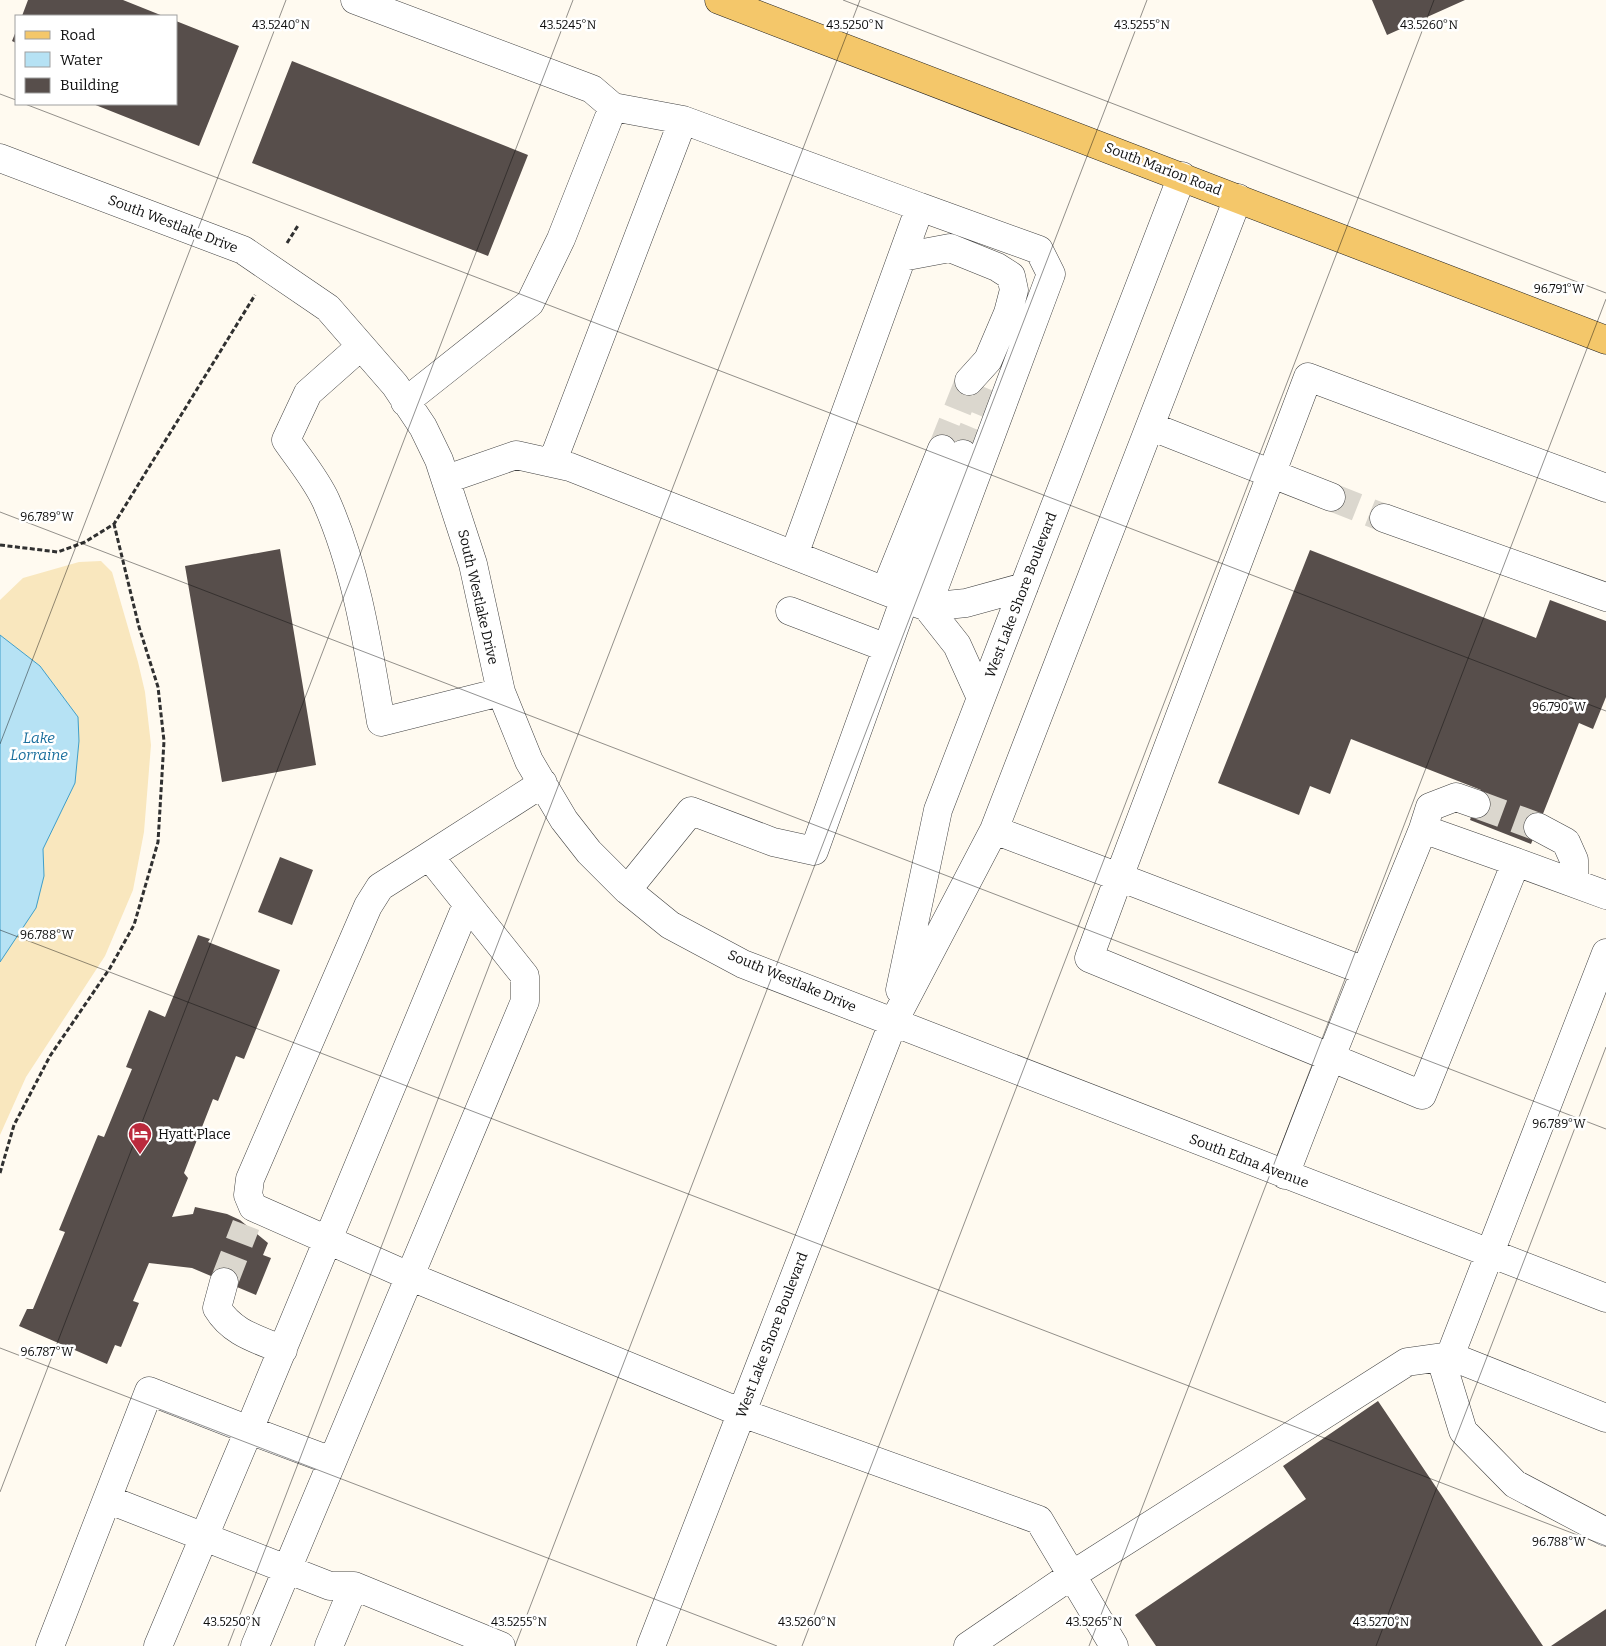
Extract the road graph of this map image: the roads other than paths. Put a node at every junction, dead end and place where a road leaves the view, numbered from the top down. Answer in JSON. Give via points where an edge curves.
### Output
{"nodes":[{"id":1,"x":355,"y":0,"type":"edge"},
{"id":2,"x":720,"y":0,"type":"edge"},
{"id":3,"x":763,"y":8,"type":"edge"},
{"id":4,"x":613,"y":107,"type":"junction"},
{"id":5,"x":683,"y":120,"type":"junction"},
{"id":6,"x":0,"y":158,"type":"edge"},
{"id":7,"x":1182,"y":176,"type":"junction"},
{"id":8,"x":1238,"y":198,"type":"junction"},
{"id":9,"x":920,"y":207,"type":"junction"},
{"id":10,"x":902,"y":257,"type":"junction"},
{"id":11,"x":1606,"y":340,"type":"edge"},
{"id":12,"x":361,"y":346,"type":"junction"},
{"id":13,"x":980,"y":385,"type":"tunnel mouth"},
{"id":14,"x":405,"y":402,"type":"junction"},
{"id":15,"x":1150,"y":426,"type":"junction"},
{"id":16,"x":953,"y":452,"type":"tunnel mouth"},
{"id":17,"x":552,"y":463,"type":"junction"},
{"id":18,"x":1270,"y":473,"type":"junction"},
{"id":19,"x":447,"y":479,"type":"junction"},
{"id":20,"x":1606,"y":488,"type":"edge"},
{"id":21,"x":1331,"y":497,"type":"tunnel mouth"},
{"id":22,"x":1384,"y":518,"type":"tunnel mouth"},
{"id":23,"x":794,"y":555,"type":"junction"},
{"id":24,"x":1024,"y":587,"type":"junction"},
{"id":25,"x":1606,"y":597,"type":"edge"},
{"id":26,"x":906,"y":599,"type":"junction"},
{"id":27,"x":790,"y":611,"type":"dead end"},
{"id":28,"x":887,"y":648,"type":"junction"},
{"id":29,"x":501,"y":692,"type":"junction"},
{"id":30,"x":981,"y":698,"type":"junction"},
{"id":31,"x":543,"y":783,"type":"junction"},
{"id":32,"x":1476,"y":804,"type":"tunnel mouth"},
{"id":33,"x":1538,"y":827,"type":"tunnel mouth"},
{"id":34,"x":1423,"y":829,"type":"junction"},
{"id":35,"x":994,"y":830,"type":"junction"},
{"id":36,"x":429,"y":856,"type":"junction"},
{"id":37,"x":1516,"y":862,"type":"junction"},
{"id":38,"x":1119,"y":877,"type":"junction"},
{"id":39,"x":1574,"y":883,"type":"junction"},
{"id":40,"x":627,"y":890,"type":"junction"},
{"id":41,"x":1606,"y":895,"type":"edge"},
{"id":42,"x":468,"y":904,"type":"junction"},
{"id":43,"x":1606,"y":953,"type":"edge"},
{"id":44,"x":1365,"y":971,"type":"junction"},
{"id":45,"x":893,"y":1023,"type":"junction"},
{"id":46,"x":1330,"y":1057,"type":"junction"},
{"id":47,"x":1285,"y":1175,"type":"junction"},
{"id":48,"x":329,"y":1240,"type":"junction"},
{"id":49,"x":1491,"y":1254,"type":"junction"},
{"id":50,"x":409,"y":1276,"type":"junction"},
{"id":51,"x":224,"y":1282,"type":"tunnel mouth"},
{"id":52,"x":1606,"y":1298,"type":"edge"},
{"id":53,"x":283,"y":1350,"type":"junction"},
{"id":54,"x":1450,"y":1356,"type":"junction"},
{"id":55,"x":742,"y":1412,"type":"junction"},
{"id":56,"x":1606,"y":1418,"type":"edge"},
{"id":57,"x":249,"y":1430,"type":"junction"},
{"id":58,"x":332,"y":1460,"type":"junction"},
{"id":59,"x":107,"y":1499,"type":"junction"},
{"id":60,"x":1606,"y":1532,"type":"edge"},
{"id":61,"x":205,"y":1537,"type":"junction"},
{"id":62,"x":288,"y":1569,"type":"junction"},
{"id":63,"x":1072,"y":1575,"type":"junction"},
{"id":64,"x":354,"y":1586,"type":"junction"},
{"id":65,"x":50,"y":1646,"type":"edge"},
{"id":66,"x":158,"y":1646,"type":"edge"},
{"id":67,"x":255,"y":1646,"type":"edge"},
{"id":68,"x":329,"y":1646,"type":"edge"},
{"id":69,"x":501,"y":1646,"type":"edge"},
{"id":70,"x":651,"y":1646,"type":"edge"},
{"id":71,"x":968,"y":1646,"type":"edge"},
{"id":72,"x":1114,"y":1646,"type":"edge"}],
"edges":[{"from":1,"to":4,"type":"street","via":[[592,89]]},
{"from":2,"to":3,"type":"main road","name":"South Marion Road"},
{"from":3,"to":7,"type":"main road","name":"South Marion Road"},
{"from":4,"to":5,"type":"street"},
{"from":4,"to":14,"type":"street","via":[[561,239],[530,303]]},
{"from":5,"to":9,"type":"street"},
{"from":5,"to":17,"type":"street"},
{"from":6,"to":12,"type":"street","name":"South Westlake Drive","via":[[243,250],[328,308]]},
{"from":7,"to":8,"type":"main road","name":"South Marion Road"},
{"from":7,"to":24,"type":"street","name":"West Lake Shore Boulevard"},
{"from":8,"to":11,"type":"main road","name":"South Marion Road"},
{"from":8,"to":15,"type":"street","name":"West Lake Shore Boulevard"},
{"from":9,"to":10,"type":"street"},
{"from":9,"to":26,"type":"street","via":[[1039,250],[1051,274]]},
{"from":10,"to":13,"type":"street","via":[[950,248],[997,266],[1011,276],[1014,290],[1008,313]]},
{"from":10,"to":23,"type":"street"},
{"from":12,"to":14,"type":"street","name":"South Westlake Drive","via":[[395,385]]},
{"from":12,"to":29,"type":"street","via":[[308,393],[286,440],[325,498],[349,559],[381,722]]},
{"from":14,"to":19,"type":"street","name":"South Westlake Drive","via":[[423,427]]},
{"from":15,"to":18,"type":"street"},
{"from":15,"to":35,"type":"street","name":"West Lake Shore Boulevard"},
{"from":16,"to":26,"type":"street"},
{"from":17,"to":19,"type":"street","via":[[516,455]]},
{"from":17,"to":23,"type":"street","via":[[570,467]]},
{"from":18,"to":20,"type":"street","via":[[1308,377]]},
{"from":18,"to":21,"type":"street"},
{"from":18,"to":38,"type":"street"},
{"from":19,"to":29,"type":"street","name":"South Westlake Drive","via":[[473,564]]},
{"from":22,"to":25,"type":"street"},
{"from":23,"to":26,"type":"street"},
{"from":24,"to":26,"type":"street","via":[[966,603]]},
{"from":24,"to":30,"type":"street","name":"West Lake Shore Boulevard"},
{"from":26,"to":28,"type":"street"},
{"from":26,"to":30,"type":"street","via":[[956,645]]},
{"from":27,"to":28,"type":"street"},
{"from":28,"to":40,"type":"street","via":[[814,851],[773,842],[691,811]]},
{"from":29,"to":31,"type":"street","name":"South Westlake Drive","via":[[529,762]]},
{"from":30,"to":45,"type":"street","name":"West Lake Shore Boulevard","via":[[938,810]]},
{"from":31,"to":36,"type":"street"},
{"from":31,"to":40,"type":"street","name":"South Westlake Drive","via":[[564,820],[589,852]]},
{"from":32,"to":34,"type":"street","via":[[1456,797],[1430,807]]},
{"from":33,"to":39,"type":"street","via":[[1566,842],[1574,860]]},
{"from":34,"to":37,"type":"street"},
{"from":34,"to":44,"type":"street"},
{"from":35,"to":38,"type":"street"},
{"from":35,"to":45,"type":"street","name":"West Lake Shore Boulevard"},
{"from":36,"to":42,"type":"street"},
{"from":36,"to":48,"type":"street","via":[[380,887],[368,906],[250,1179],[250,1216]]},
{"from":37,"to":39,"type":"street"},
{"from":37,"to":46,"type":"street","via":[[1422,1095]]},
{"from":38,"to":44,"type":"street"},
{"from":38,"to":46,"type":"street","via":[[1089,958]]},
{"from":39,"to":41,"type":"street"},
{"from":40,"to":45,"type":"street","name":"South Westlake Drive","via":[[670,925],[743,964]]},
{"from":42,"to":48,"type":"street"},
{"from":42,"to":50,"type":"street","via":[[525,976],[525,1000]]},
{"from":43,"to":49,"type":"street"},
{"from":44,"to":46,"type":"street"},
{"from":45,"to":47,"type":"street","name":"South Edna Avenue"},
{"from":45,"to":55,"type":"street","name":"West Lake Shore Boulevard"},
{"from":46,"to":47,"type":"street"},
{"from":47,"to":49,"type":"street","name":"South Edna Avenue"},
{"from":48,"to":50,"type":"street"},
{"from":48,"to":53,"type":"street"},
{"from":49,"to":52,"type":"street","name":"South Edna Avenue"},
{"from":49,"to":54,"type":"street"},
{"from":50,"to":55,"type":"street"},
{"from":50,"to":58,"type":"street"},
{"from":51,"to":53,"type":"street","via":[[217,1308],[224,1320],[236,1331]]},
{"from":53,"to":57,"type":"street"},
{"from":54,"to":56,"type":"street"},
{"from":54,"to":60,"type":"street","via":[[1443,1366],[1464,1430],[1515,1484]]},
{"from":54,"to":63,"type":"street","via":[[1407,1362]]},
{"from":55,"to":63,"type":"street","via":[[1039,1520]]},
{"from":55,"to":70,"type":"street","name":"West Lake Shore Boulevard"},
{"from":57,"to":58,"type":"street"},
{"from":57,"to":59,"type":"street","via":[[150,1391]]},
{"from":57,"to":61,"type":"street"},
{"from":58,"to":62,"type":"street"},
{"from":59,"to":61,"type":"street"},
{"from":59,"to":65,"type":"street"},
{"from":61,"to":62,"type":"street"},
{"from":61,"to":66,"type":"street"},
{"from":62,"to":64,"type":"street","via":[[330,1586]]},
{"from":62,"to":67,"type":"street"},
{"from":63,"to":71,"type":"street"},
{"from":63,"to":72,"type":"street"},
{"from":64,"to":68,"type":"street"},
{"from":64,"to":69,"type":"street"}]}
